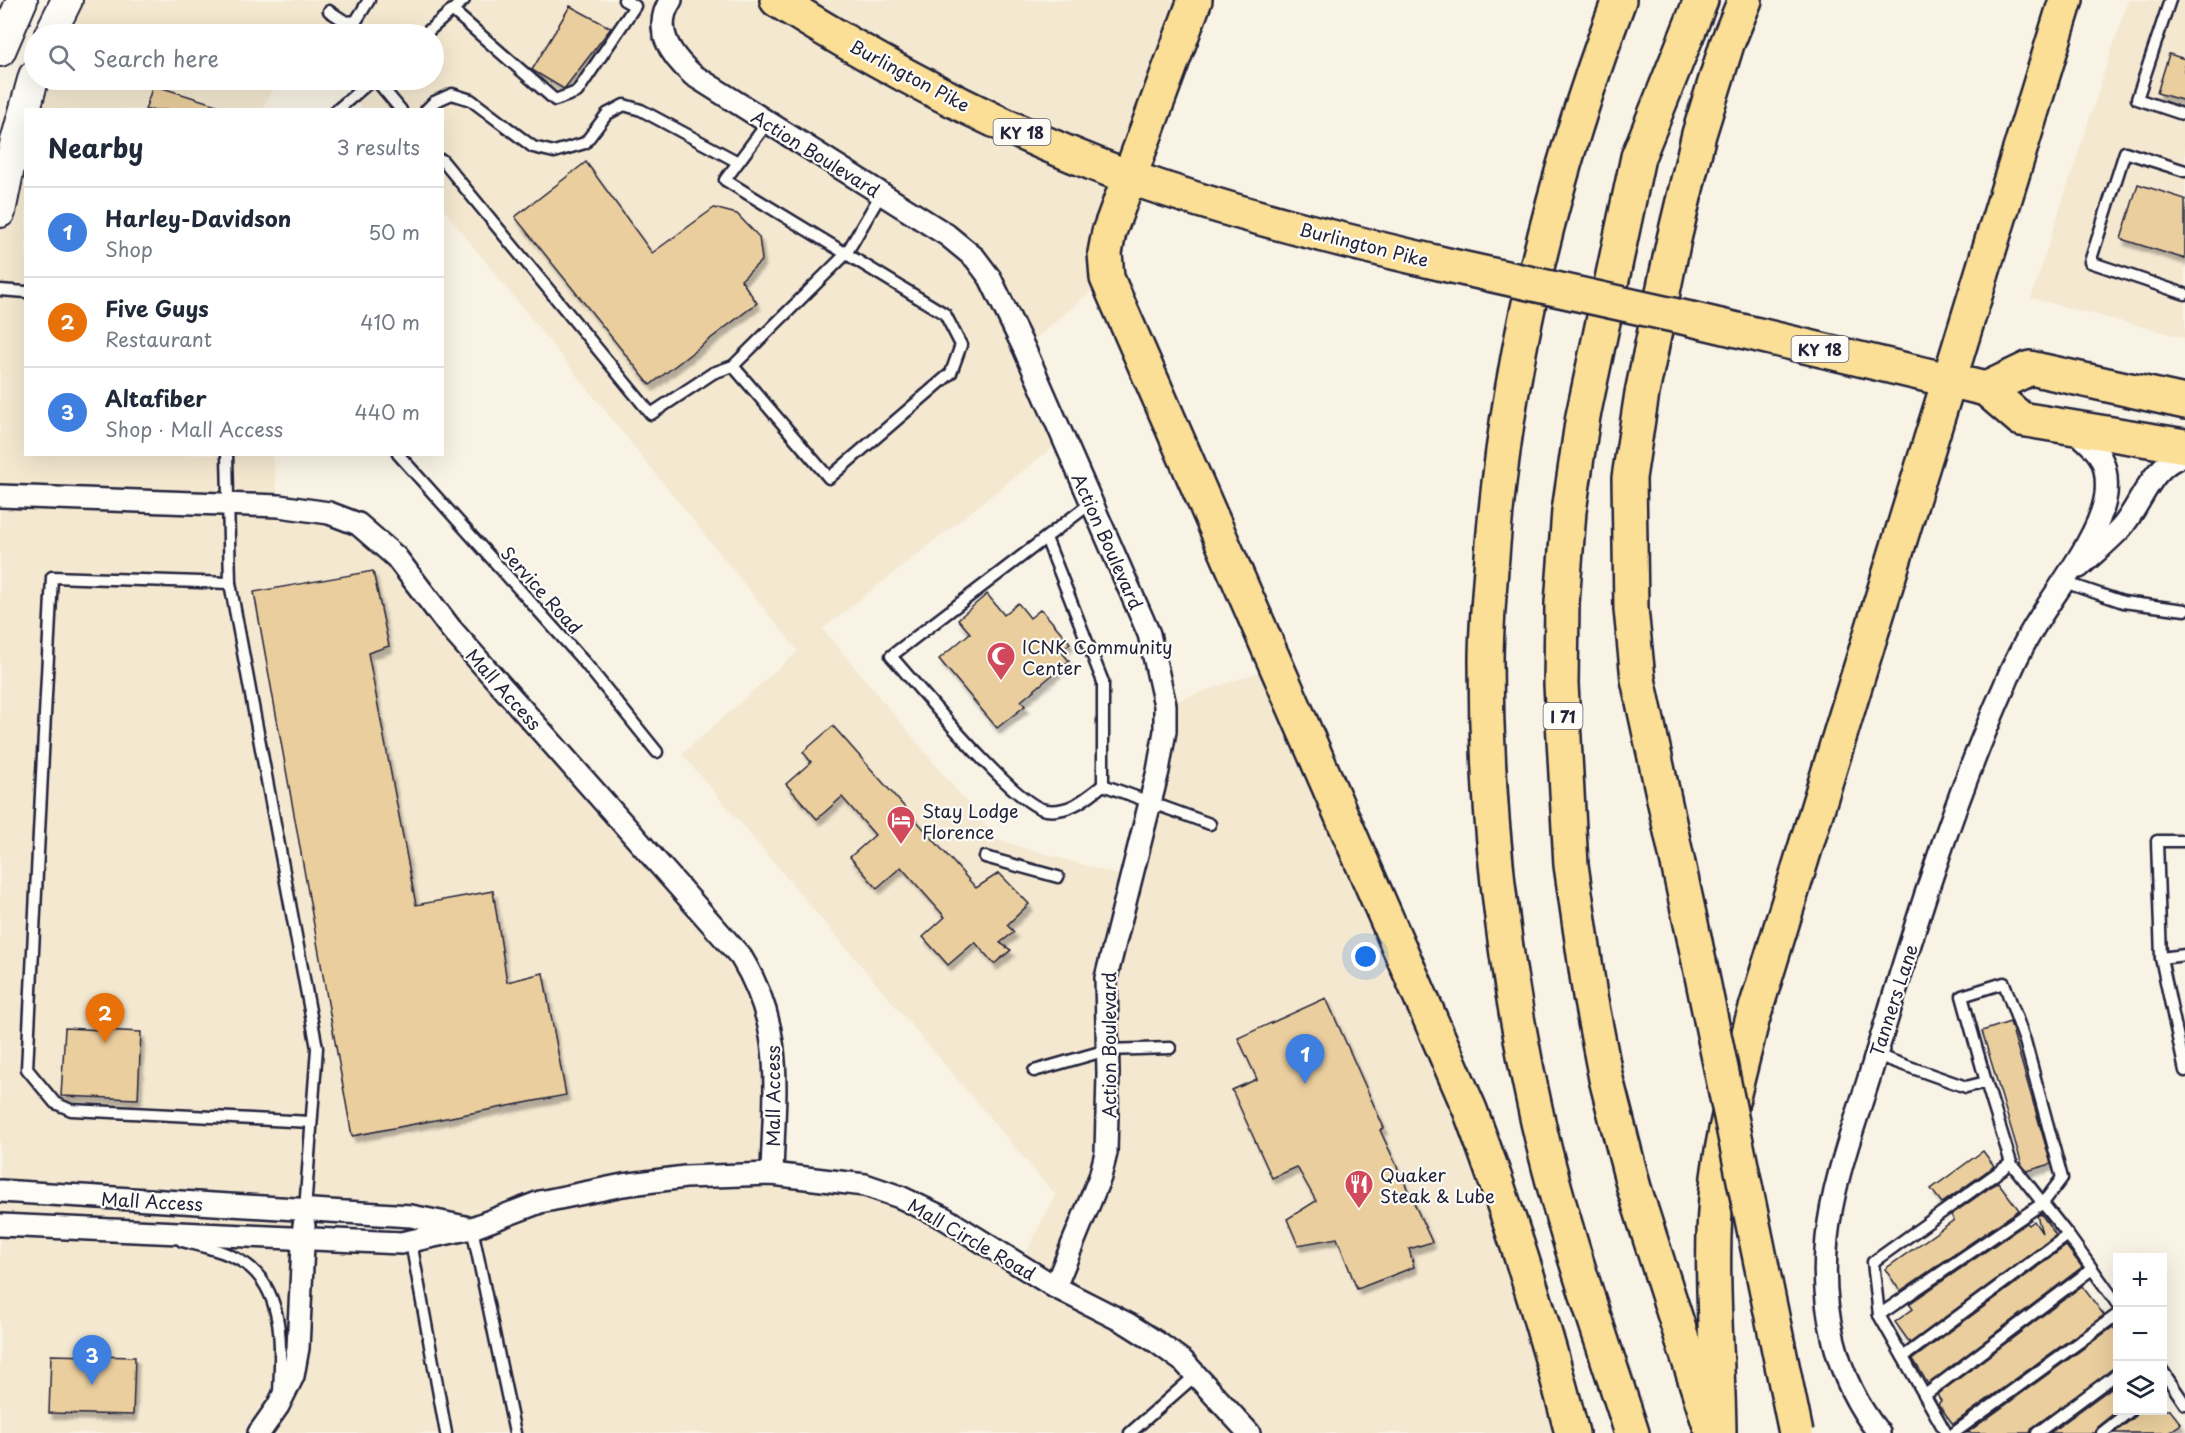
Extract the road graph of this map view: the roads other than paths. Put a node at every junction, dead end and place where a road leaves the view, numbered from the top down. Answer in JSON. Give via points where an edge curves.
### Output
{"nodes":[{"id":1,"x":22,"y":0,"type":"edge"},
{"id":2,"x":67,"y":0,"type":"edge"},
{"id":3,"x":369,"y":0,"type":"edge"},
{"id":4,"x":464,"y":0,"type":"edge"},
{"id":5,"x":624,"y":0,"type":"edge"},
{"id":6,"x":671,"y":0,"type":"edge"},
{"id":7,"x":777,"y":0,"type":"edge"},
{"id":8,"x":1195,"y":0,"type":"edge"},
{"id":9,"x":1619,"y":0,"type":"edge"},
{"id":10,"x":1701,"y":0,"type":"edge"},
{"id":11,"x":1745,"y":0,"type":"edge"},
{"id":12,"x":2066,"y":0,"type":"edge"},
{"id":13,"x":2170,"y":0,"type":"edge"},
{"id":14,"x":452,"y":10,"type":"junction"},
{"id":15,"x":329,"y":11,"type":"dead end"},
{"id":16,"x":55,"y":24,"type":"edge"},
{"id":17,"x":436,"y":24,"type":"edge"},
{"id":18,"x":0,"y":51,"type":"edge"},
{"id":19,"x":30,"y":90,"type":"edge"},
{"id":20,"x":362,"y":90,"type":"edge"},
{"id":21,"x":383,"y":90,"type":"edge"},
{"id":22,"x":25,"y":108,"type":"edge"},
{"id":23,"x":339,"y":108,"type":"edge"},
{"id":24,"x":399,"y":108,"type":"edge"},
{"id":25,"x":428,"y":108,"type":"edge"},
{"id":26,"x":24,"y":112,"type":"edge"},
{"id":27,"x":2185,"y":115,"type":"edge"},
{"id":28,"x":768,"y":122,"type":"junction"},
{"id":29,"x":444,"y":162,"type":"edge"},
{"id":30,"x":738,"y":162,"type":"junction"},
{"id":31,"x":2185,"y":171,"type":"edge"},
{"id":32,"x":1130,"y":177,"type":"junction"},
{"id":33,"x":881,"y":194,"type":"junction"},
{"id":34,"x":0,"y":212,"type":"edge"},
{"id":35,"x":846,"y":254,"type":"junction"},
{"id":36,"x":0,"y":290,"type":"edge"},
{"id":37,"x":24,"y":292,"type":"edge"},
{"id":38,"x":2185,"y":294,"type":"edge"},
{"id":39,"x":733,"y":366,"type":"junction"},
{"id":40,"x":1950,"y":379,"type":"junction"},
{"id":41,"x":1986,"y":388,"type":"junction"},
{"id":42,"x":2185,"y":402,"type":"edge"},
{"id":43,"x":2073,"y":429,"type":"junction"},
{"id":44,"x":2185,"y":446,"type":"edge"},
{"id":45,"x":2185,"y":455,"type":"edge"},
{"id":46,"x":226,"y":456,"type":"edge"},
{"id":47,"x":400,"y":456,"type":"edge"},
{"id":48,"x":0,"y":496,"type":"edge"},
{"id":49,"x":1091,"y":504,"type":"junction"},
{"id":50,"x":228,"y":505,"type":"junction"},
{"id":51,"x":1046,"y":538,"type":"junction"},
{"id":52,"x":2064,"y":582,"type":"junction"},
{"id":53,"x":230,"y":583,"type":"junction"},
{"id":54,"x":2185,"y":610,"type":"edge"},
{"id":55,"x":657,"y":752,"type":"dead end"},
{"id":56,"x":1103,"y":786,"type":"junction"},
{"id":57,"x":1150,"y":801,"type":"junction"},
{"id":58,"x":1210,"y":824,"type":"dead end"},
{"id":59,"x":2185,"y":841,"type":"edge"},
{"id":60,"x":985,"y":857,"type":"dead end"},
{"id":61,"x":1058,"y":877,"type":"dead end"},
{"id":62,"x":2185,"y":955,"type":"edge"},
{"id":63,"x":2161,"y":958,"type":"junction"},
{"id":64,"x":1170,"y":1048,"type":"dead end"},
{"id":65,"x":1107,"y":1050,"type":"junction"},
{"id":66,"x":1876,"y":1054,"type":"junction"},
{"id":67,"x":1034,"y":1071,"type":"dead end"},
{"id":68,"x":2185,"y":1071,"type":"edge"},
{"id":69,"x":1986,"y":1082,"type":"junction"},
{"id":70,"x":311,"y":1122,"type":"junction"},
{"id":71,"x":2012,"y":1163,"type":"junction"},
{"id":72,"x":772,"y":1174,"type":"junction"},
{"id":73,"x":0,"y":1191,"type":"edge"},
{"id":74,"x":2043,"y":1203,"type":"junction"},
{"id":75,"x":305,"y":1210,"type":"junction"},
{"id":76,"x":0,"y":1225,"type":"edge"},
{"id":77,"x":472,"y":1228,"type":"junction"},
{"id":78,"x":152,"y":1233,"type":"junction"},
{"id":79,"x":2068,"y":1234,"type":"junction"},
{"id":80,"x":304,"y":1239,"type":"junction"},
{"id":81,"x":411,"y":1242,"type":"junction"},
{"id":82,"x":2092,"y":1269,"type":"junction"},
{"id":83,"x":1055,"y":1287,"type":"junction"},
{"id":84,"x":2113,"y":1298,"type":"edge"},
{"id":85,"x":1879,"y":1316,"type":"junction"},
{"id":86,"x":2113,"y":1318,"type":"edge"},
{"id":87,"x":1903,"y":1357,"type":"junction"},
{"id":88,"x":1196,"y":1375,"type":"junction"},
{"id":89,"x":2113,"y":1377,"type":"edge"},
{"id":90,"x":2167,"y":1384,"type":"edge"},
{"id":91,"x":1925,"y":1395,"type":"junction"},
{"id":92,"x":2185,"y":1404,"type":"edge"},
{"id":93,"x":278,"y":1406,"type":"junction"},
{"id":94,"x":2125,"y":1415,"type":"edge"},
{"id":95,"x":259,"y":1433,"type":"edge"},
{"id":96,"x":446,"y":1433,"type":"edge"},
{"id":97,"x":515,"y":1433,"type":"edge"},
{"id":98,"x":1130,"y":1433,"type":"edge"},
{"id":99,"x":1249,"y":1433,"type":"edge"},
{"id":100,"x":1572,"y":1433,"type":"edge"},
{"id":101,"x":1632,"y":1433,"type":"edge"},
{"id":102,"x":1712,"y":1433,"type":"edge"},
{"id":103,"x":1719,"y":1433,"type":"edge"},
{"id":104,"x":1796,"y":1433,"type":"edge"},
{"id":105,"x":1879,"y":1433,"type":"edge"},
{"id":106,"x":1946,"y":1433,"type":"edge"},
{"id":107,"x":1954,"y":1433,"type":"edge"},
{"id":108,"x":2037,"y":1433,"type":"edge"},
{"id":109,"x":2102,"y":1433,"type":"edge"}],
"edges":[{"from":1,"to":18,"type":"main road"},
{"from":2,"to":16,"type":"main road"},
{"from":3,"to":15,"type":"lane","via":[[356,21],[346,22]]},
{"from":4,"to":14,"type":"lane"},
{"from":5,"to":14,"type":"lane","via":[[635,6],[577,92],[555,100]]},
{"from":6,"to":28,"type":"street","name":"Action Boulevard","via":[[662,21],[667,43],[678,62]]},
{"from":7,"to":32,"type":"main road","name":"Burlington Pike","number":"KY 18","via":[[935,90],[1016,130]]},
{"from":8,"to":32,"type":"main road"},
{"from":9,"to":101,"type":"main road","via":[[1570,140],[1520,342],[1498,483],[1486,658],[1487,743],[1500,910],[1524,1055],[1539,1127]]},
{"from":10,"to":102,"type":"main road","number":"I 71","via":[[1638,157],[1582,416],[1569,511],[1561,684],[1571,865],[1606,1079],[1634,1188]]},
{"from":11,"to":104,"type":"main road","bridge":true,"via":[[1699,134],[1642,393],[1629,478],[1629,579],[1638,679]]},
{"from":12,"to":40,"type":"main road"},
{"from":13,"to":27,"type":"lane","via":[[2137,99]]},
{"from":14,"to":17,"type":"lane"},
{"from":19,"to":22,"type":"main road"},
{"from":20,"to":23,"type":"lane"},
{"from":21,"to":24,"type":"lane"},
{"from":25,"to":30,"type":"lane","via":[[452,94],[471,100],[533,147],[554,152],[585,143],[607,114],[624,105],[641,110]]},
{"from":26,"to":34,"type":"main road"},
{"from":28,"to":30,"type":"lane"},
{"from":28,"to":33,"type":"street","name":"Action Boulevard"},
{"from":29,"to":39,"type":"lane","via":[[651,414],[713,373]]},
{"from":30,"to":35,"type":"lane","via":[[725,180]]},
{"from":31,"to":38,"type":"lane","via":[[2125,152],[2090,262]]},
{"from":32,"to":40,"type":"main road","name":"Burlington Pike","number":"KY 18","bridge":true,"via":[[1265,219],[1452,266]]},
{"from":32,"to":100,"type":"main road","via":[[1109,232],[1105,254],[1107,278],[1470,1110],[1532,1287]]},
{"from":33,"to":35,"type":"lane"},
{"from":33,"to":49,"type":"street","name":"Action Boulevard","via":[[947,236],[975,258],[990,278]]},
{"from":35,"to":39,"type":"lane"},
{"from":35,"to":39,"type":"lane","via":[[945,314],[961,345],[951,373],[829,478]]},
{"from":36,"to":37,"type":"lane"},
{"from":40,"to":41,"type":"main road","name":"Burlington Pike","number":"KY 18"},
{"from":40,"to":103,"type":"main road","via":[[1752,1021],[1726,1124],[1718,1177],[1714,1257]]},
{"from":41,"to":42,"type":"main road","via":[[2030,368]]},
{"from":41,"to":43,"type":"main road","name":"Burlington Pike","number":"KY 18","via":[[2021,419]]},
{"from":43,"to":44,"type":"main road","name":"Burlington Pike","number":"KY 18"},
{"from":43,"to":52,"type":"street","name":"Tanners Lane","via":[[2099,452],[2106,474],[2106,494],[2100,518]]},
{"from":45,"to":52,"type":"street","name":"Tanners Lane","via":[[2158,471],[2122,527]]},
{"from":46,"to":50,"type":"lane"},
{"from":47,"to":55,"type":"lane","name":"Service Road","via":[[586,664]]},
{"from":48,"to":50,"type":"street","name":"Mall Access"},
{"from":49,"to":51,"type":"lane"},
{"from":49,"to":57,"type":"street","name":"Action Boulevard","via":[[1149,634],[1162,686],[1165,731]]},
{"from":50,"to":53,"type":"lane"},
{"from":50,"to":72,"type":"street","name":"Mall Access","via":[[279,506],[329,513],[369,532],[396,556],[451,629],[741,957],[758,984],[770,1020],[775,1053]]},
{"from":51,"to":56,"type":"lane","via":[[1103,682]]},
{"from":51,"to":56,"type":"lane","via":[[891,656],[1008,788],[1044,810],[1072,808]]},
{"from":52,"to":54,"type":"lane","via":[[2123,602]]},
{"from":52,"to":66,"type":"street","name":"Tanners Lane","via":[[2033,628],[1996,706],[1963,790]]},
{"from":53,"to":70,"type":"lane","via":[[317,1048]]},
{"from":53,"to":70,"type":"lane","via":[[52,577],[27,1069],[55,1103],[71,1110]]},
{"from":56,"to":57,"type":"lane"},
{"from":57,"to":58,"type":"lane"},
{"from":57,"to":65,"type":"street","name":"Action Boulevard","via":[[1108,960]]},
{"from":59,"to":63,"type":"lane","via":[[2157,841]]},
{"from":60,"to":61,"type":"lane"},
{"from":62,"to":63,"type":"lane"},
{"from":63,"to":68,"type":"lane"},
{"from":64,"to":65,"type":"lane"},
{"from":65,"to":67,"type":"lane"},
{"from":65,"to":83,"type":"street","name":"Action Boulevard","via":[[1108,1126],[1104,1161]]},
{"from":66,"to":69,"type":"lane","via":[[1966,1087]]},
{"from":66,"to":105,"type":"street","name":"Tanners Lane","via":[[1834,1195],[1827,1239],[1826,1284],[1841,1368]]},
{"from":69,"to":71,"type":"lane"},
{"from":69,"to":74,"type":"lane","via":[[1962,996],[2004,983],[2025,1041],[2062,1178]]},
{"from":70,"to":75,"type":"lane"},
{"from":71,"to":74,"type":"lane"},
{"from":71,"to":85,"type":"lane","via":[[1873,1262]]},
{"from":72,"to":77,"type":"street","name":"Mall Circle Road","via":[[685,1177],[623,1185],[540,1202]]},
{"from":72,"to":83,"type":"street","name":"Mall Circle Road","via":[[865,1185],[900,1197],[944,1218]]},
{"from":73,"to":75,"type":"street","name":"Mall Access"},
{"from":74,"to":79,"type":"lane"},
{"from":74,"to":85,"type":"lane"},
{"from":75,"to":77,"type":"street","via":[[411,1216]]},
{"from":75,"to":80,"type":"street"},
{"from":76,"to":78,"type":"street","name":"Mall Access"},
{"from":77,"to":81,"type":"street","name":"Mall Circle Road"},
{"from":77,"to":97,"type":"lane"},
{"from":78,"to":80,"type":"street","name":"Mall Access"},
{"from":78,"to":93,"type":"lane","via":[[232,1257],[251,1269],[267,1289],[276,1312],[281,1354]]},
{"from":79,"to":82,"type":"lane"},
{"from":79,"to":87,"type":"lane"},
{"from":80,"to":81,"type":"street","name":"Mall Circle Road"},
{"from":80,"to":93,"type":"street","via":[[298,1348],[293,1376]]},
{"from":81,"to":96,"type":"lane"},
{"from":82,"to":84,"type":"lane"},
{"from":82,"to":91,"type":"lane"},
{"from":83,"to":88,"type":"street","name":"Mall Circle Road","via":[[1128,1324],[1184,1362]]},
{"from":85,"to":87,"type":"lane"},
{"from":86,"to":107,"type":"lane"},
{"from":87,"to":91,"type":"lane"},
{"from":88,"to":98,"type":"lane"},
{"from":88,"to":99,"type":"street","name":"Mall Circle Road"},
{"from":89,"to":108,"type":"lane"},
{"from":90,"to":92,"type":"lane"},
{"from":91,"to":106,"type":"lane"},
{"from":93,"to":95,"type":"street"},
{"from":94,"to":109,"type":"lane"}]}
